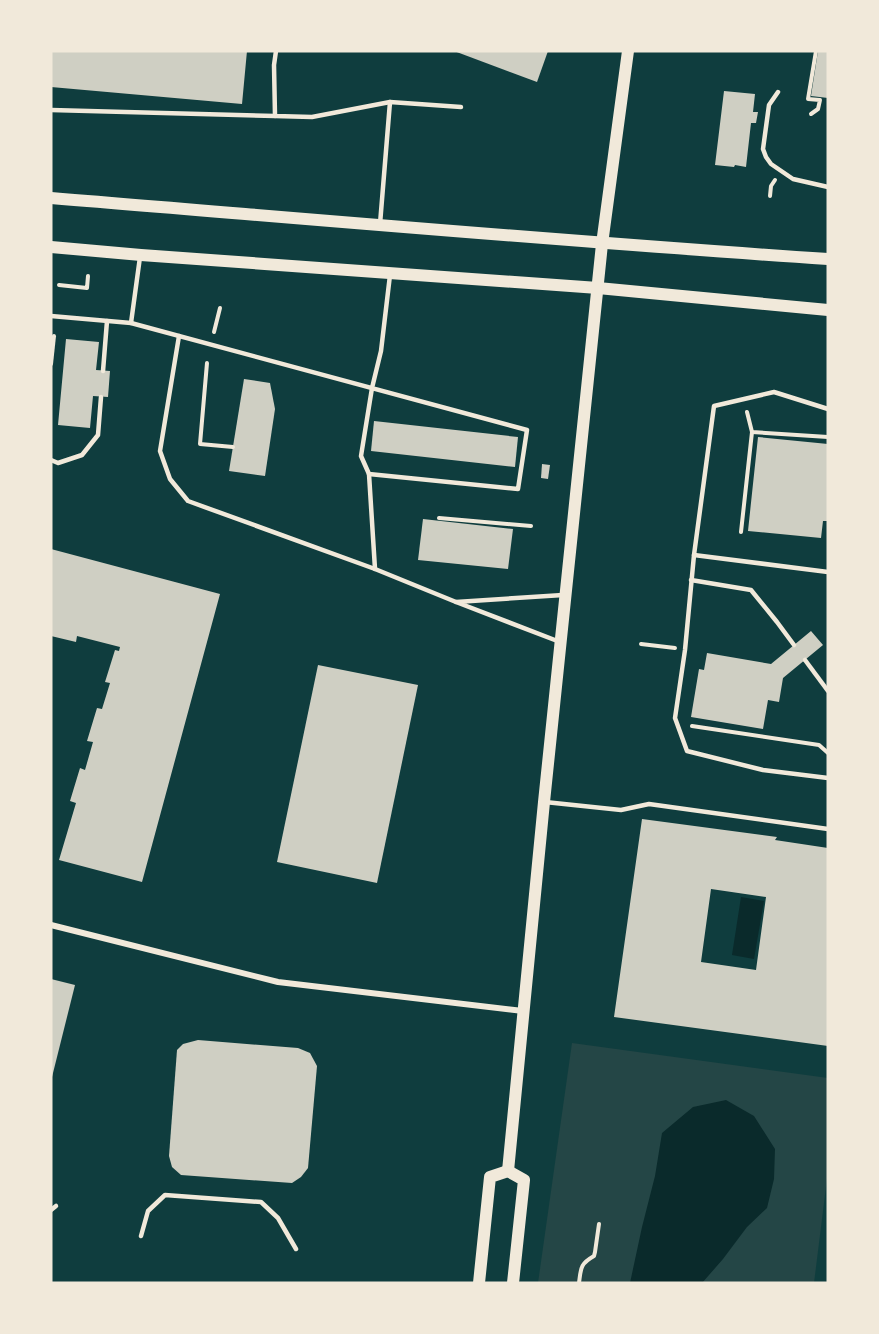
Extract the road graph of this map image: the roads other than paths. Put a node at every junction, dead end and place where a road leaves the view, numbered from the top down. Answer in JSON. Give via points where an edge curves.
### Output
{"nodes":[{"id":1,"x":276,"y":51,"type":"edge"},
{"id":2,"x":628,"y":51,"type":"edge"},
{"id":3,"x":778,"y":92,"type":"dead end"},
{"id":4,"x":390,"y":102,"type":"junction"},
{"id":5,"x":461,"y":107,"type":"dead end"},
{"id":6,"x":51,"y":110,"type":"edge"},
{"id":7,"x":275,"y":116,"type":"junction"},
{"id":8,"x":828,"y":187,"type":"edge"},
{"id":9,"x":51,"y":198,"type":"edge"},
{"id":10,"x":380,"y":224,"type":"junction"},
{"id":11,"x":602,"y":244,"type":"junction"},
{"id":12,"x":51,"y":247,"type":"edge"},
{"id":13,"x":141,"y":255,"type":"junction"},
{"id":14,"x":828,"y":259,"type":"edge"},
{"id":15,"x":390,"y":273,"type":"junction"},
{"id":16,"x":598,"y":288,"type":"junction"},
{"id":17,"x":828,"y":310,"type":"edge"},
{"id":18,"x":51,"y":316,"type":"edge"},
{"id":19,"x":107,"y":321,"type":"junction"},
{"id":20,"x":131,"y":323,"type":"junction"},
{"id":21,"x":179,"y":336,"type":"junction"},
{"id":22,"x":103,"y":371,"type":"dead end"},
{"id":23,"x":372,"y":388,"type":"junction"},
{"id":24,"x":101,"y":397,"type":"dead end"},
{"id":25,"x":828,"y":409,"type":"edge"},
{"id":26,"x":51,"y":460,"type":"edge"},
{"id":27,"x":369,"y":474,"type":"junction"},
{"id":28,"x":694,"y":555,"type":"junction"},
{"id":29,"x":375,"y":569,"type":"junction"},
{"id":30,"x":828,"y":572,"type":"edge"},
{"id":31,"x":691,"y":580,"type":"junction"},
{"id":32,"x":566,"y":595,"type":"junction"},
{"id":33,"x":456,"y":602,"type":"junction"},
{"id":34,"x":561,"y":642,"type":"junction"},
{"id":35,"x":794,"y":645,"type":"dead end"},
{"id":36,"x":805,"y":660,"type":"dead end"},
{"id":37,"x":828,"y":692,"type":"edge"},
{"id":38,"x":828,"y":778,"type":"edge"},
{"id":39,"x":544,"y":802,"type":"junction"},
{"id":40,"x":828,"y":829,"type":"edge"},
{"id":41,"x":51,"y":925,"type":"edge"},
{"id":42,"x":524,"y":1011,"type":"junction"},
{"id":43,"x":508,"y":1171,"type":"junction"},
{"id":44,"x":141,"y":1236,"type":"dead end"},
{"id":45,"x":296,"y":1249,"type":"dead end"},
{"id":46,"x":479,"y":1283,"type":"edge"},
{"id":47,"x":513,"y":1283,"type":"edge"}],
"edges":[{"from":1,"to":7,"type":"lane"},
{"from":2,"to":11,"type":"main road"},
{"from":3,"to":8,"type":"lane","via":[[769,105],[763,148],[766,157],[793,179]]},
{"from":4,"to":5,"type":"lane"},
{"from":4,"to":7,"type":"lane","via":[[312,117]]},
{"from":4,"to":10,"type":"lane"},
{"from":6,"to":7,"type":"lane"},
{"from":9,"to":10,"type":"main road"},
{"from":10,"to":11,"type":"main road"},
{"from":11,"to":14,"type":"main road"},
{"from":11,"to":16,"type":"main road"},
{"from":12,"to":13,"type":"main road"},
{"from":13,"to":15,"type":"main road"},
{"from":13,"to":20,"type":"lane"},
{"from":15,"to":16,"type":"main road"},
{"from":15,"to":23,"type":"lane","via":[[381,351]]},
{"from":16,"to":17,"type":"main road"},
{"from":16,"to":32,"type":"main road"},
{"from":18,"to":19,"type":"lane"},
{"from":19,"to":20,"type":"lane"},
{"from":19,"to":22,"type":"lane"},
{"from":20,"to":21,"type":"lane"},
{"from":21,"to":23,"type":"lane"},
{"from":21,"to":29,"type":"lane","via":[[160,452],[170,479],[188,501]]},
{"from":23,"to":27,"type":"lane","via":[[361,456]]},
{"from":23,"to":27,"type":"lane","via":[[527,430],[518,489]]},
{"from":24,"to":26,"type":"lane","via":[[98,435],[82,455],[58,463]]},
{"from":25,"to":28,"type":"lane","via":[[774,392],[714,406]]},
{"from":27,"to":29,"type":"lane"},
{"from":28,"to":30,"type":"lane"},
{"from":28,"to":31,"type":"lane"},
{"from":29,"to":33,"type":"lane"},
{"from":31,"to":35,"type":"lane","via":[[751,590]]},
{"from":31,"to":38,"type":"lane","via":[[675,718],[687,751],[763,771]]},
{"from":32,"to":33,"type":"lane"},
{"from":32,"to":34,"type":"main road"},
{"from":33,"to":34,"type":"lane"},
{"from":34,"to":39,"type":"main road"},
{"from":36,"to":37,"type":"lane"},
{"from":39,"to":40,"type":"lane","via":[[621,810],[649,804]]},
{"from":39,"to":42,"type":"main road"},
{"from":41,"to":42,"type":"street","via":[[278,982]]},
{"from":42,"to":43,"type":"main road"},
{"from":43,"to":46,"type":"main road","via":[[490,1177]]},
{"from":43,"to":47,"type":"main road","via":[[524,1180]]},
{"from":44,"to":45,"type":"lane","via":[[148,1211],[165,1195],[261,1202],[278,1218]]}]}
